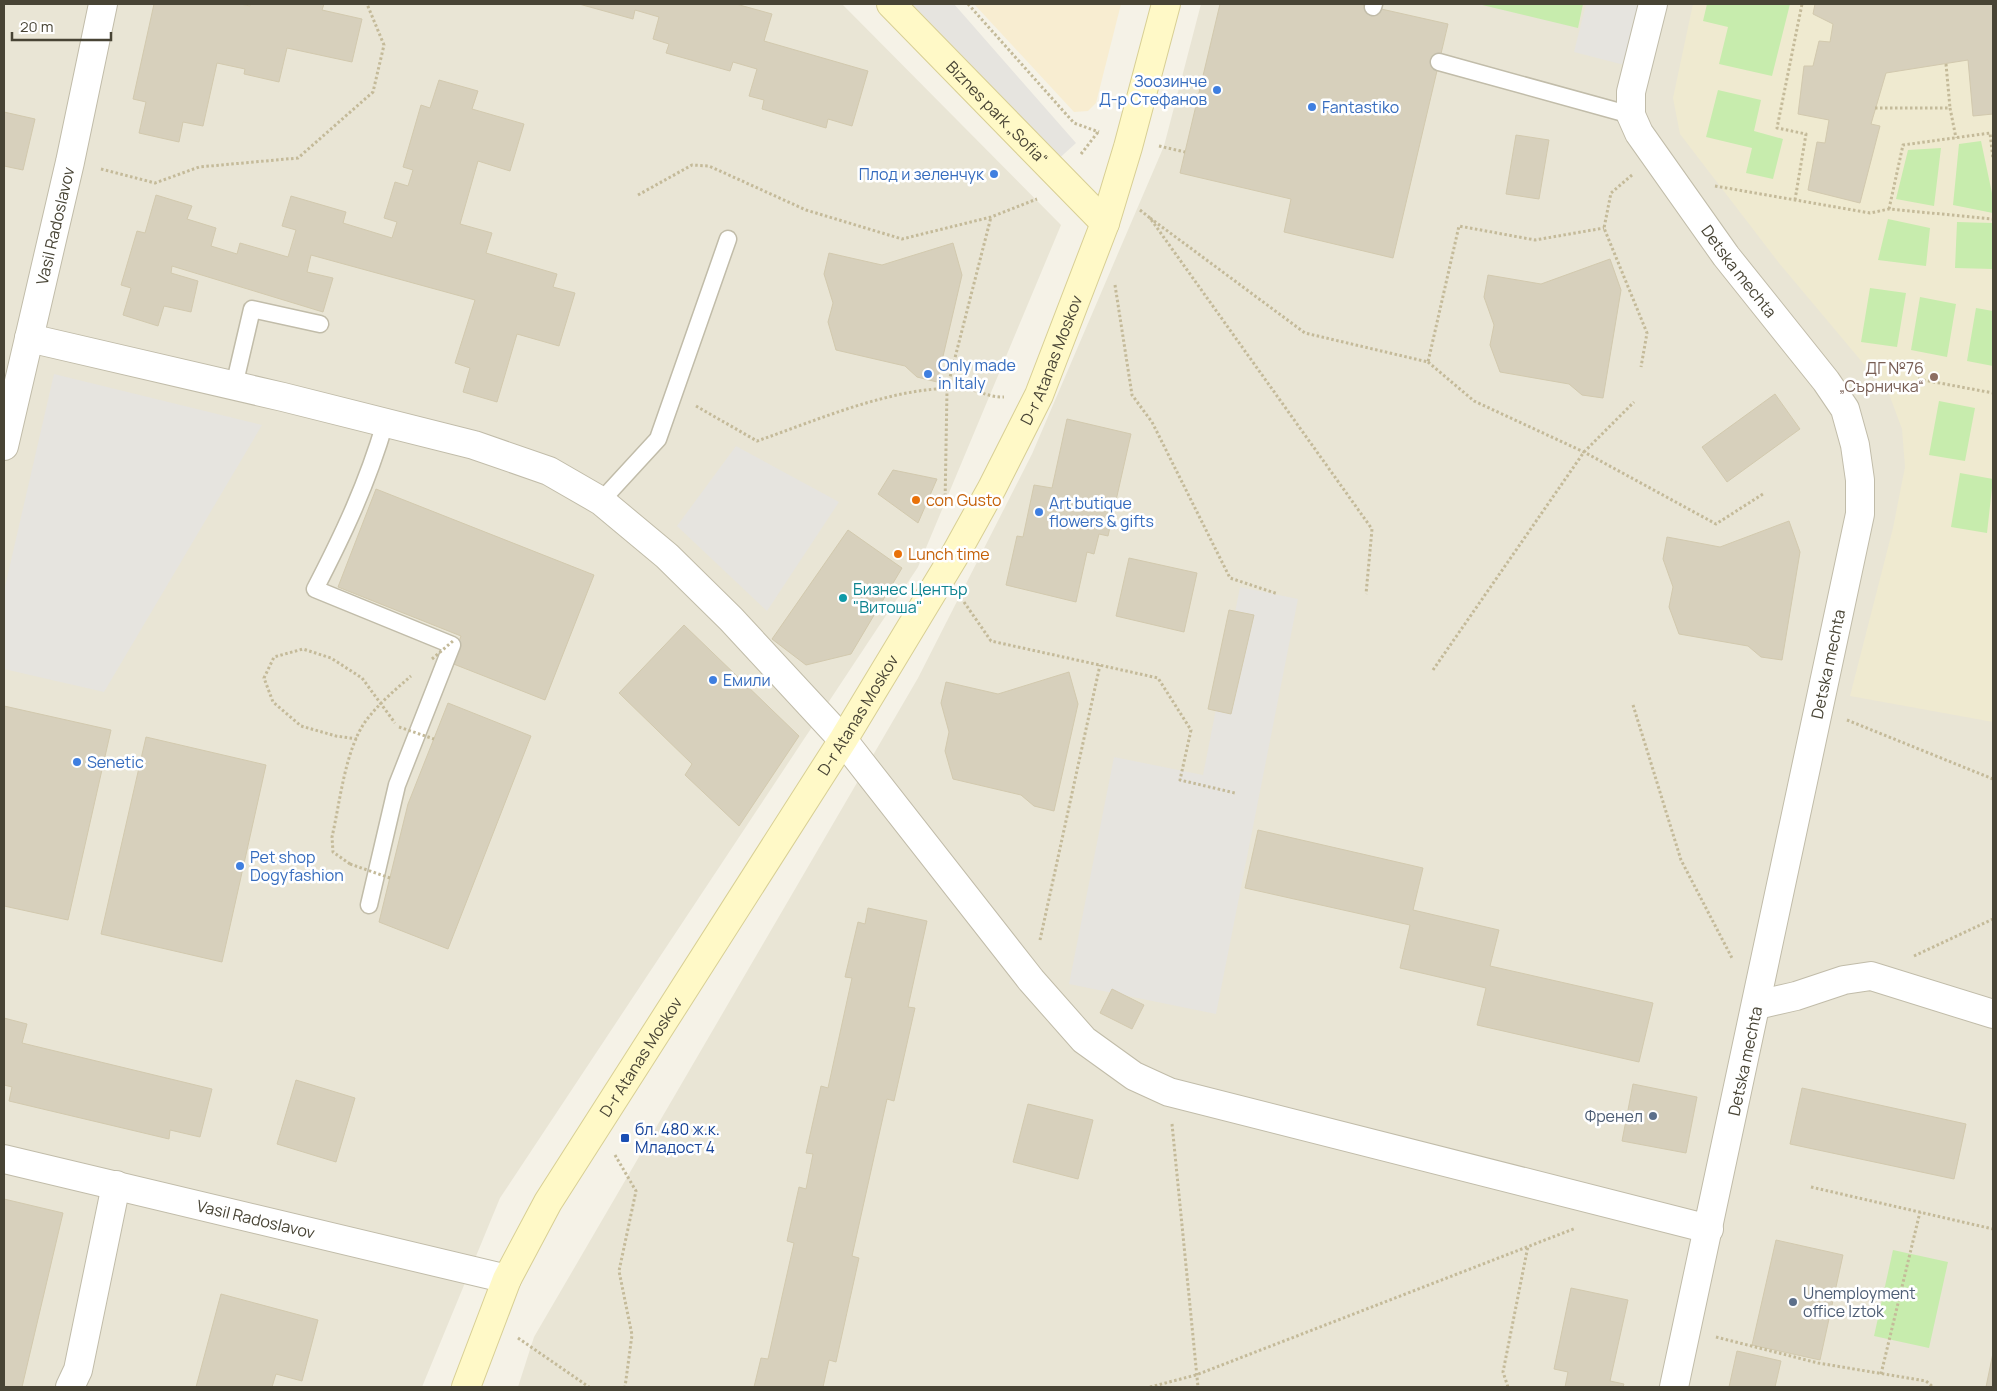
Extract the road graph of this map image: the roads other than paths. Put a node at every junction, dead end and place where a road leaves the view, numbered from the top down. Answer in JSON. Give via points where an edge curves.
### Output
{"nodes":[{"id":1,"x":103,"y":4,"type":"edge"},
{"id":2,"x":891,"y":4,"type":"edge"},
{"id":3,"x":1166,"y":4,"type":"edge"},
{"id":4,"x":1653,"y":4,"type":"edge"},
{"id":5,"x":1439,"y":62,"type":"dead end"},
{"id":6,"x":1631,"y":115,"type":"junction"},
{"id":7,"x":1105,"y":223,"type":"junction"},
{"id":8,"x":728,"y":239,"type":"dead end"},
{"id":9,"x":320,"y":324,"type":"dead end"},
{"id":10,"x":29,"y":338,"type":"junction"},
{"id":11,"x":234,"y":386,"type":"junction"},
{"id":12,"x":385,"y":423,"type":"junction"},
{"id":13,"x":4,"y":446,"type":"edge"},
{"id":14,"x":601,"y":501,"type":"junction"},
{"id":15,"x":842,"y":740,"type":"junction"},
{"id":16,"x":369,"y":905,"type":"dead end"},
{"id":17,"x":1757,"y":1005,"type":"junction"},
{"id":18,"x":1993,"y":1014,"type":"edge"},
{"id":19,"x":4,"y":1159,"type":"edge"},
{"id":20,"x":116,"y":1185,"type":"junction"},
{"id":21,"x":1709,"y":1228,"type":"junction"},
{"id":22,"x":507,"y":1279,"type":"junction"},
{"id":23,"x":70,"y":1387,"type":"edge"},
{"id":24,"x":466,"y":1387,"type":"edge"},
{"id":25,"x":1674,"y":1387,"type":"edge"}],
"edges":[{"from":1,"to":10,"type":"street","name":"Vasil Radoslavov"},
{"from":2,"to":7,"type":"street","name":"Biznes park „Sofia“"},
{"from":3,"to":7,"type":"street","name":"D-r Atanas Moskov"},
{"from":4,"to":6,"type":"street","name":"Detska mechta","via":[[1631,92]]},
{"from":5,"to":6,"type":"lane"},
{"from":6,"to":17,"type":"street","name":"Detska mechta","via":[[1639,133],[1726,256],[1826,380],[1845,409],[1860,480],[1860,514]]},
{"from":7,"to":15,"type":"street","name":"D-r Atanas Moskov","via":[[1039,395],[992,488]]},
{"from":8,"to":14,"type":"lane","via":[[658,439]]},
{"from":9,"to":11,"type":"lane","via":[[252,309]]},
{"from":10,"to":11,"type":"street"},
{"from":10,"to":13,"type":"street","name":"Vasil Radoslavov"},
{"from":11,"to":12,"type":"street"},
{"from":12,"to":14,"type":"street","via":[[474,445],[549,471]]},
{"from":12,"to":16,"type":"lane","via":[[369,476],[348,526],[315,589],[452,645],[397,785]]},
{"from":14,"to":15,"type":"street","via":[[667,556]]},
{"from":15,"to":21,"type":"street","via":[[1031,980],[1084,1040],[1134,1076],[1169,1092]]},
{"from":15,"to":22,"type":"street","name":"D-r Atanas Moskov","via":[[548,1202]]},
{"from":17,"to":18,"type":"street","via":[[1844,980],[1871,976]]},
{"from":17,"to":21,"type":"street","name":"Detska mechta"},
{"from":19,"to":20,"type":"street","name":"Vasil Radoslavov"},
{"from":20,"to":22,"type":"street","name":"Vasil Radoslavov"},
{"from":20,"to":23,"type":"street","via":[[78,1370]]},
{"from":21,"to":25,"type":"street","name":"Detska mechta"},
{"from":22,"to":24,"type":"street","name":"D-r Atanas Moskov"}]}
